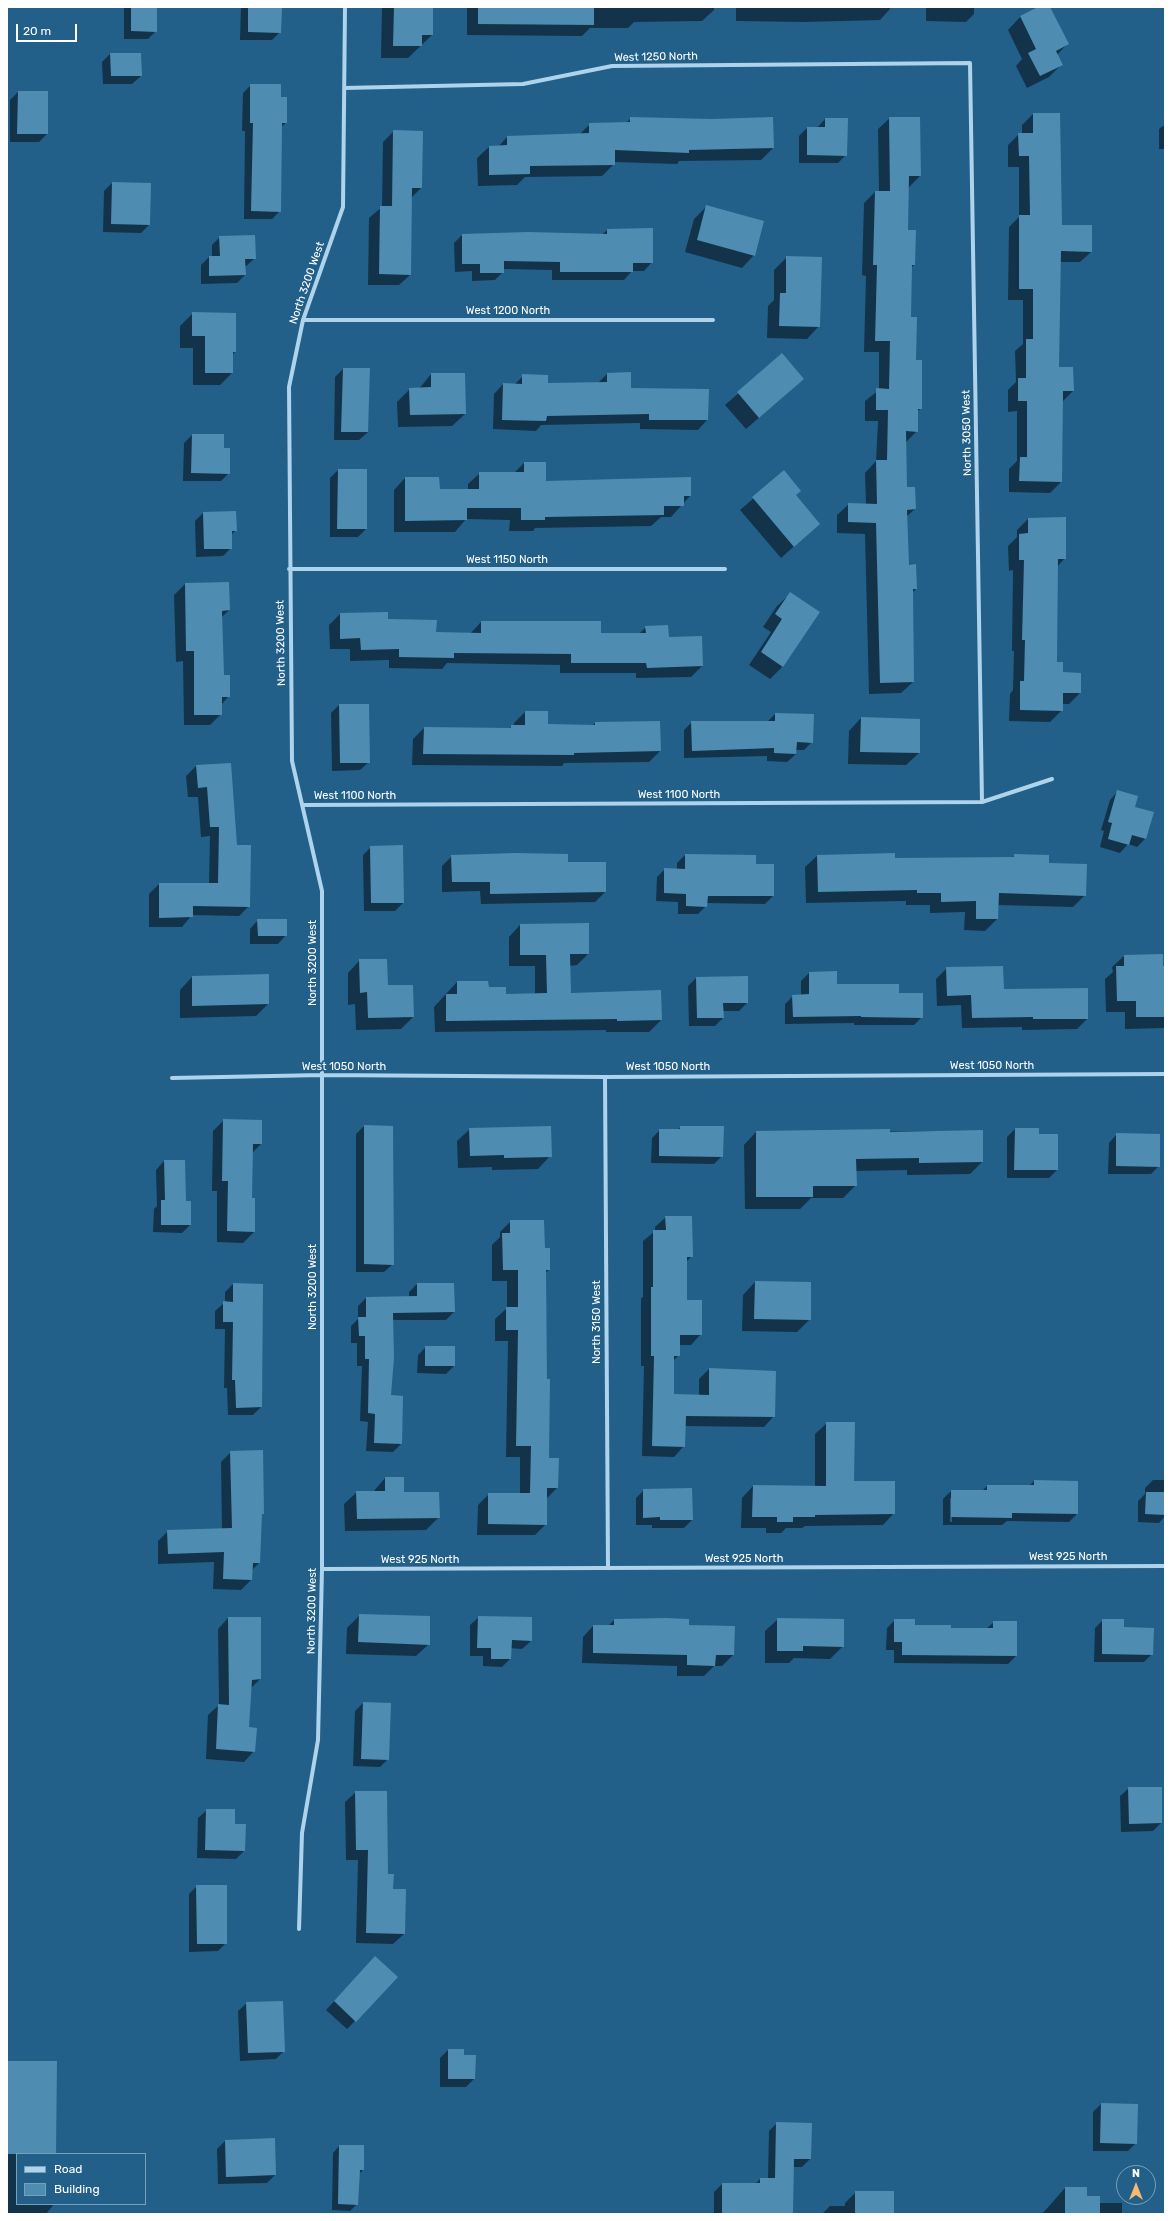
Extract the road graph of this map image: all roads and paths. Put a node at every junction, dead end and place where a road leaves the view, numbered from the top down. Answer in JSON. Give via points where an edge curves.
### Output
{"nodes":[{"id":1,"x":345,"y":7,"type":"edge"},
{"id":2,"x":970,"y":63,"type":"joint"},
{"id":3,"x":344,"y":88,"type":"junction"},
{"id":4,"x":303,"y":320,"type":"junction"},
{"id":5,"x":713,"y":320,"type":"dead end"},
{"id":6,"x":289,"y":569,"type":"junction"},
{"id":7,"x":725,"y":569,"type":"dead end"},
{"id":8,"x":1052,"y":779,"type":"dead end"},
{"id":9,"x":982,"y":802,"type":"junction"},
{"id":10,"x":303,"y":805,"type":"junction"},
{"id":11,"x":1165,"y":1074,"type":"edge"},
{"id":12,"x":322,"y":1075,"type":"junction"},
{"id":13,"x":605,"y":1077,"type":"junction"},
{"id":14,"x":172,"y":1078,"type":"dead end"},
{"id":15,"x":1165,"y":1566,"type":"edge"},
{"id":16,"x":608,"y":1568,"type":"junction"},
{"id":17,"x":322,"y":1569,"type":"junction"},
{"id":18,"x":299,"y":1929,"type":"dead end"}],
"edges":[{"from":1,"to":3,"type":"street","name":"North 3200 West"},
{"from":2,"to":3,"type":"street","name":"West 1250 North","via":[[612,66],[523,84]]},
{"from":2,"to":9,"type":"street","name":"North 3050 West"},
{"from":3,"to":4,"type":"street","name":"North 3200 West","via":[[343,206]]},
{"from":4,"to":5,"type":"street","name":"West 1200 North"},
{"from":4,"to":6,"type":"street","name":"North 3200 West","via":[[289,387]]},
{"from":6,"to":7,"type":"street","name":"West 1150 North"},
{"from":6,"to":10,"type":"street","name":"North 3200 West","via":[[292,761]]},
{"from":8,"to":9,"type":"street","name":"West 1100 North"},
{"from":9,"to":10,"type":"street","name":"West 1100 North"},
{"from":10,"to":12,"type":"street","name":"North 3200 West","via":[[322,891]]},
{"from":11,"to":13,"type":"street","name":"West 1050 North"},
{"from":12,"to":13,"type":"street","name":"West 1050 North"},
{"from":12,"to":14,"type":"street","name":"West 1050 North"},
{"from":12,"to":17,"type":"street","name":"North 3200 West"},
{"from":13,"to":16,"type":"street","name":"North 3150 West"},
{"from":15,"to":16,"type":"street","name":"West 925 North"},
{"from":16,"to":17,"type":"street","name":"West 925 North"},
{"from":17,"to":18,"type":"street","name":"North 3200 West","via":[[318,1740],[302,1833]]}]}
